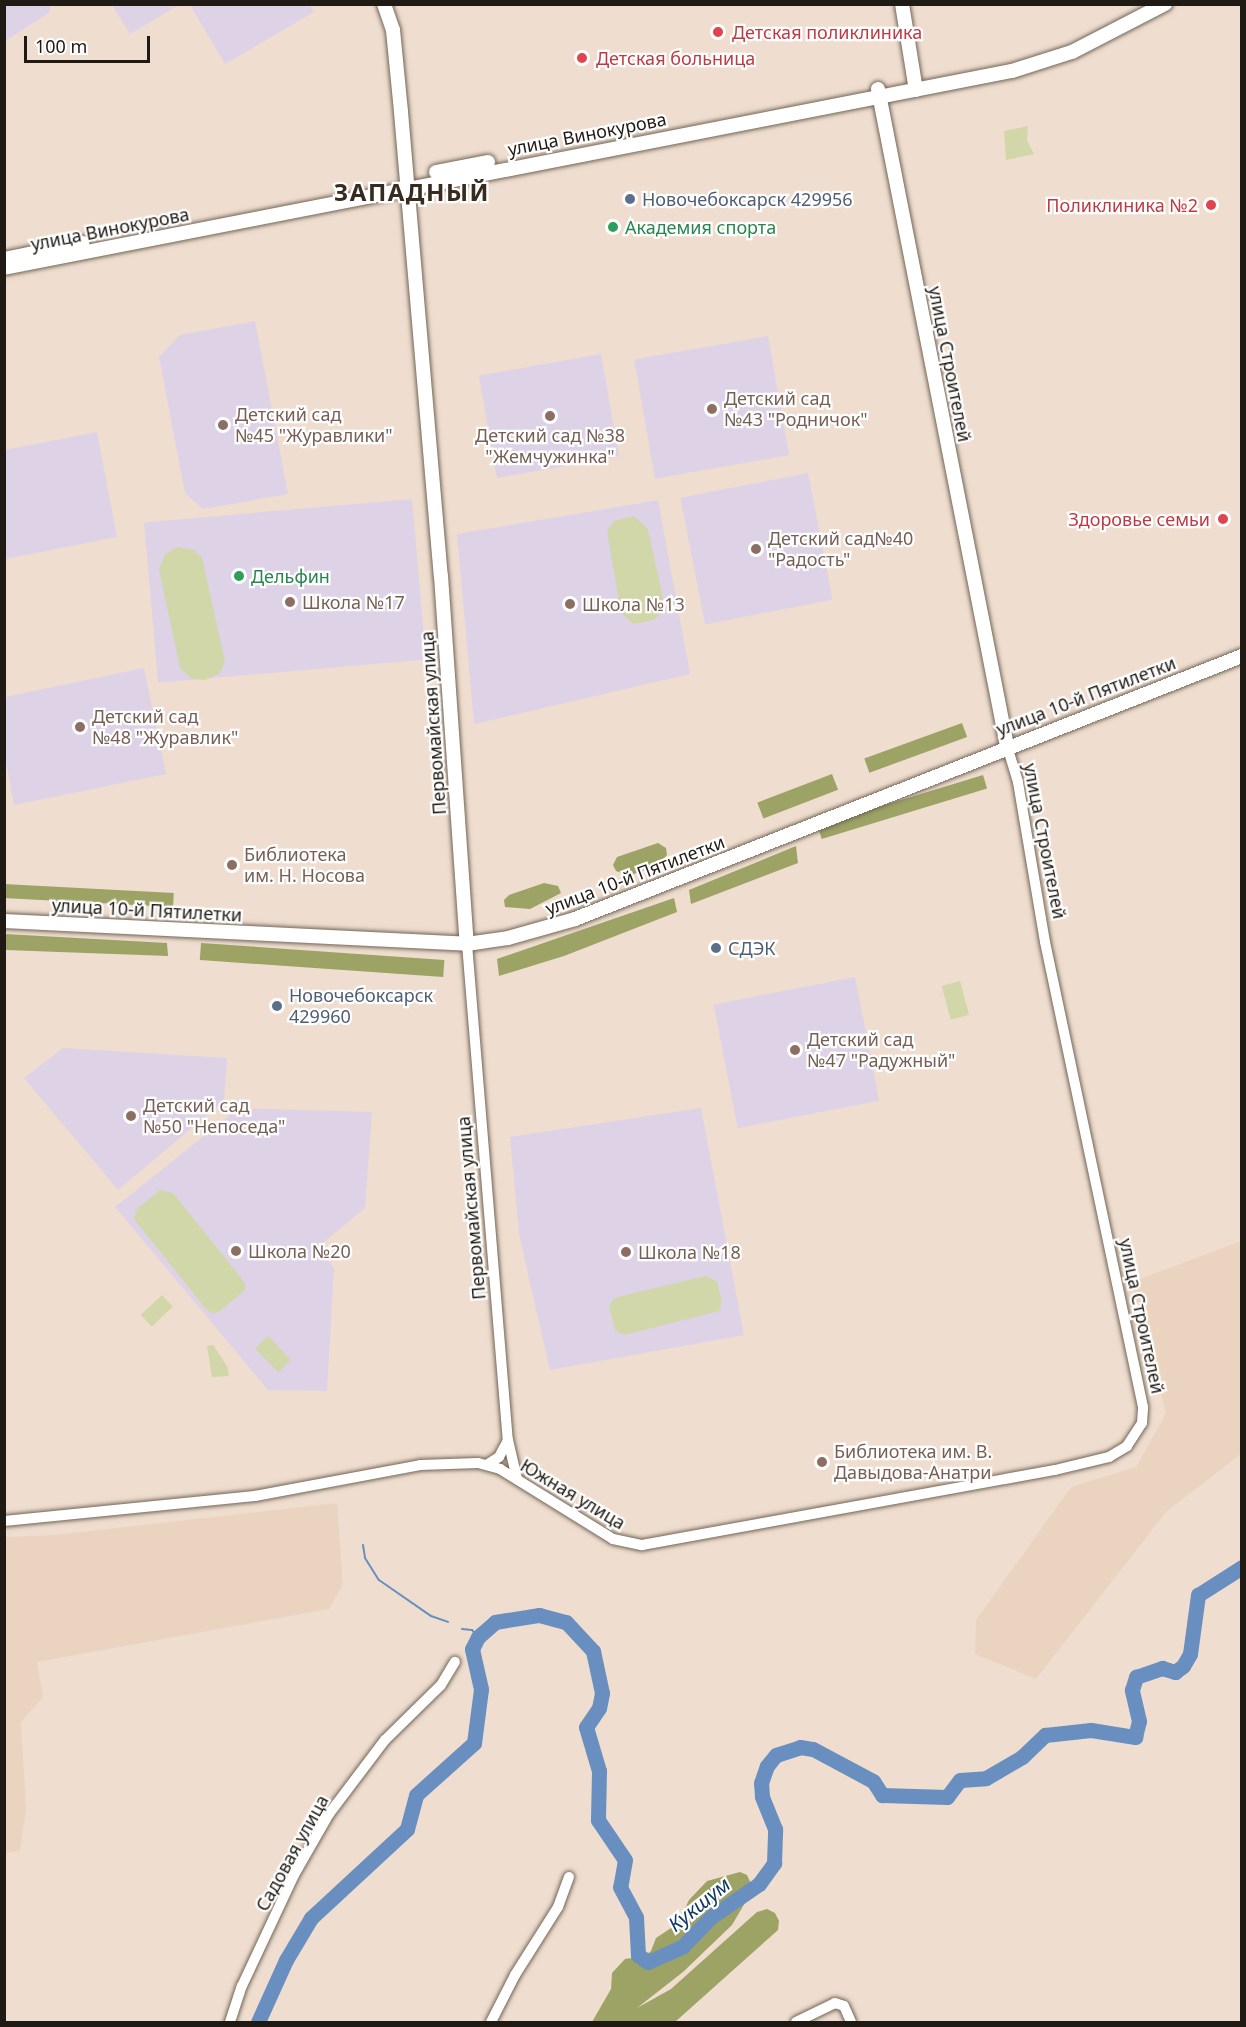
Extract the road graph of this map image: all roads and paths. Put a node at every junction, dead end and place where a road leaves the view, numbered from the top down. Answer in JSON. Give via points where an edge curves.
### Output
{"nodes":[{"id":1,"x":384,"y":4,"type":"edge"},
{"id":2,"x":902,"y":4,"type":"edge"},
{"id":3,"x":1146,"y":4,"type":"edge"},
{"id":4,"x":1165,"y":4,"type":"edge"},
{"id":5,"x":916,"y":85,"type":"junction"},
{"id":6,"x":879,"y":92,"type":"junction"},
{"id":7,"x":405,"y":183,"type":"junction"},
{"id":8,"x":5,"y":264,"type":"edge"},
{"id":9,"x":1242,"y":656,"type":"edge"},
{"id":10,"x":1007,"y":746,"type":"junction"},
{"id":11,"x":4,"y":921,"type":"edge"},
{"id":12,"x":467,"y":944,"type":"junction"},
{"id":13,"x":1142,"y":1423,"type":"joint"},
{"id":14,"x":508,"y":1440,"type":"junction"},
{"id":15,"x":488,"y":1464,"type":"junction"},
{"id":16,"x":517,"y":1479,"type":"junction"},
{"id":17,"x":4,"y":1521,"type":"edge"},
{"id":18,"x":455,"y":1662,"type":"dead end"},
{"id":19,"x":569,"y":1877,"type":"dead end"},
{"id":20,"x":230,"y":2022,"type":"edge"},
{"id":21,"x":491,"y":2022,"type":"edge"},
{"id":22,"x":796,"y":2022,"type":"edge"},
{"id":23,"x":851,"y":2022,"type":"edge"}],
"edges":[{"from":1,"to":7,"type":"main road","name":"Первомайская улица","via":[[395,45]]},
{"from":2,"to":5,"type":"main road"},
{"from":3,"to":5,"type":"main road","name":"улица Винокурова","via":[[1040,55]]},
{"from":4,"to":5,"type":"main road","name":"улица Винокурова","via":[[1056,59]]},
{"from":5,"to":6,"type":"main road","name":"улица Винокурова"},
{"from":6,"to":7,"type":"main road","name":"улица Винокурова"},
{"from":6,"to":10,"type":"main road","name":"улица Строителей"},
{"from":7,"to":8,"type":"main road","name":"улица Винокурова"},
{"from":7,"to":12,"type":"main road","name":"Первомайская улица","via":[[440,566]]},
{"from":9,"to":10,"type":"main road","name":"улица 10-й Пятилетки"},
{"from":10,"to":12,"type":"main road","name":"улица 10-й Пятилетки","via":[[575,919],[508,938]]},
{"from":10,"to":13,"type":"street","name":"улица Строителей","via":[[1018,782],[1045,942],[1143,1407]]},
{"from":11,"to":12,"type":"main road","name":"улица 10-й Пятилетки"},
{"from":12,"to":14,"type":"street","name":"Первомайская улица"},
{"from":13,"to":16,"type":"street","name":"Южная улица","via":[[1127,1446],[1099,1460],[652,1544],[632,1545],[613,1539]]},
{"from":14,"to":15,"type":"street","via":[[499,1457]]},
{"from":14,"to":16,"type":"street","name":"Первомайская улица"},
{"from":15,"to":16,"type":"street","name":"Южная улица"},
{"from":15,"to":17,"type":"street","name":"Южная улица","via":[[420,1465],[255,1496]]},
{"from":18,"to":20,"type":"street","name":"Садовая улица","via":[[441,1685],[385,1740],[329,1814],[242,1986]]},
{"from":19,"to":21,"type":"street","via":[[558,1907]]},
{"from":22,"to":23,"type":"street","via":[[835,2002],[844,2006]]}]}
